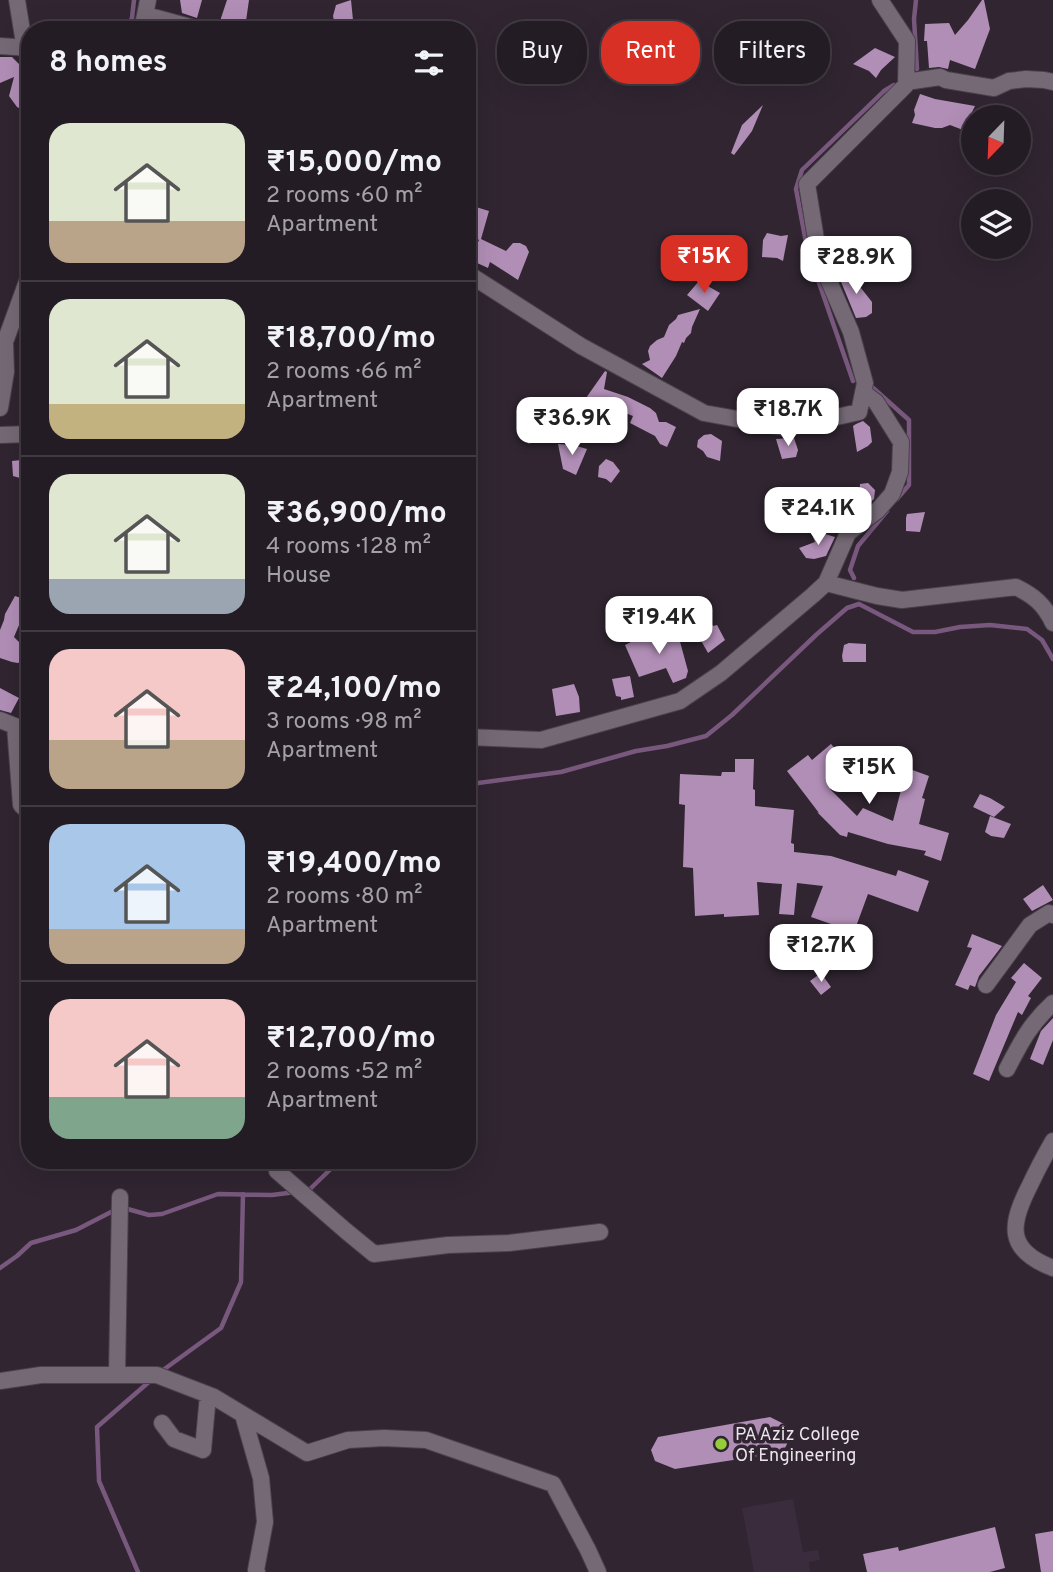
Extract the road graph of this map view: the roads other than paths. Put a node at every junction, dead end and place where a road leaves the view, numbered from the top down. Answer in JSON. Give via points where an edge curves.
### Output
{"nodes":[{"id":1,"x":17,"y":0,"type":"edge"},
{"id":2,"x":880,"y":0,"type":"edge"},
{"id":3,"x":145,"y":15,"type":"edge"},
{"id":4,"x":167,"y":21,"type":"edge"},
{"id":5,"x":21,"y":25,"type":"edge"},
{"id":6,"x":0,"y":46,"type":"edge"},
{"id":7,"x":21,"y":48,"type":"edge"},
{"id":8,"x":906,"y":82,"type":"junction"},
{"id":9,"x":1053,"y":82,"type":"edge"},
{"id":10,"x":476,"y":280,"type":"edge"},
{"id":11,"x":21,"y":298,"type":"edge"},
{"id":12,"x":863,"y":392,"type":"junction"},
{"id":13,"x":0,"y":408,"type":"edge"},
{"id":14,"x":21,"y":434,"type":"edge"},
{"id":15,"x":0,"y":435,"type":"edge"},
{"id":16,"x":825,"y":583,"type":"junction"},
{"id":17,"x":1053,"y":623,"type":"edge"},
{"id":18,"x":0,"y":720,"type":"edge"},
{"id":19,"x":476,"y":737,"type":"edge"},
{"id":20,"x":21,"y":805,"type":"edge"},
{"id":21,"x":1053,"y":915,"type":"edge"},
{"id":22,"x":986,"y":985,"type":"dead end"},
{"id":23,"x":1053,"y":1003,"type":"edge"},
{"id":24,"x":1007,"y":1069,"type":"dead end"},
{"id":25,"x":1053,"y":1141,"type":"edge"},
{"id":26,"x":277,"y":1171,"type":"dead end"},
{"id":27,"x":120,"y":1198,"type":"dead end"},
{"id":28,"x":600,"y":1232,"type":"dead end"},
{"id":29,"x":1053,"y":1268,"type":"edge"},
{"id":30,"x":117,"y":1375,"type":"junction"},
{"id":31,"x":0,"y":1381,"type":"edge"},
{"id":32,"x":208,"y":1395,"type":"junction"},
{"id":33,"x":243,"y":1415,"type":"junction"},
{"id":34,"x":162,"y":1423,"type":"dead end"},
{"id":35,"x":257,"y":1572,"type":"edge"},
{"id":36,"x":598,"y":1572,"type":"edge"}],
"edges":[{"from":1,"to":5,"type":"street"},
{"from":2,"to":8,"type":"street","via":[[907,41]]},
{"from":3,"to":4,"type":"street"},
{"from":6,"to":7,"type":"street"},
{"from":8,"to":9,"type":"street","via":[[940,77],[995,88],[1026,79]]},
{"from":8,"to":12,"type":"street","via":[[807,184],[819,258],[851,332],[865,383]]},
{"from":10,"to":12,"type":"street","via":[[581,346],[704,413],[787,428],[859,412]]},
{"from":11,"to":13,"type":"street","via":[[5,342]]},
{"from":12,"to":16,"type":"street","via":[[876,402],[901,442],[900,472],[892,494],[848,533]]},
{"from":14,"to":15,"type":"street"},
{"from":16,"to":17,"type":"street","via":[[902,600],[1016,587],[1031,594]]},
{"from":16,"to":19,"type":"street","via":[[721,673],[680,701],[541,740]]},
{"from":18,"to":20,"type":"street","via":[[15,726]]},
{"from":21,"to":22,"type":"street","via":[[1030,925]]},
{"from":23,"to":24,"type":"street","via":[[1024,1035]]},
{"from":25,"to":29,"type":"street","via":[[1018,1208],[1015,1232],[1025,1253]]},
{"from":26,"to":28,"type":"street","via":[[374,1254]]},
{"from":27,"to":30,"type":"street"},
{"from":30,"to":31,"type":"street","via":[[41,1375]]},
{"from":30,"to":32,"type":"street","via":[[157,1375]]},
{"from":32,"to":33,"type":"street"},
{"from":32,"to":34,"type":"street","via":[[202,1450],[174,1439]]},
{"from":33,"to":35,"type":"street","via":[[261,1478],[265,1522]]},
{"from":33,"to":36,"type":"street","via":[[307,1453],[348,1440],[426,1440],[553,1484]]}]}
